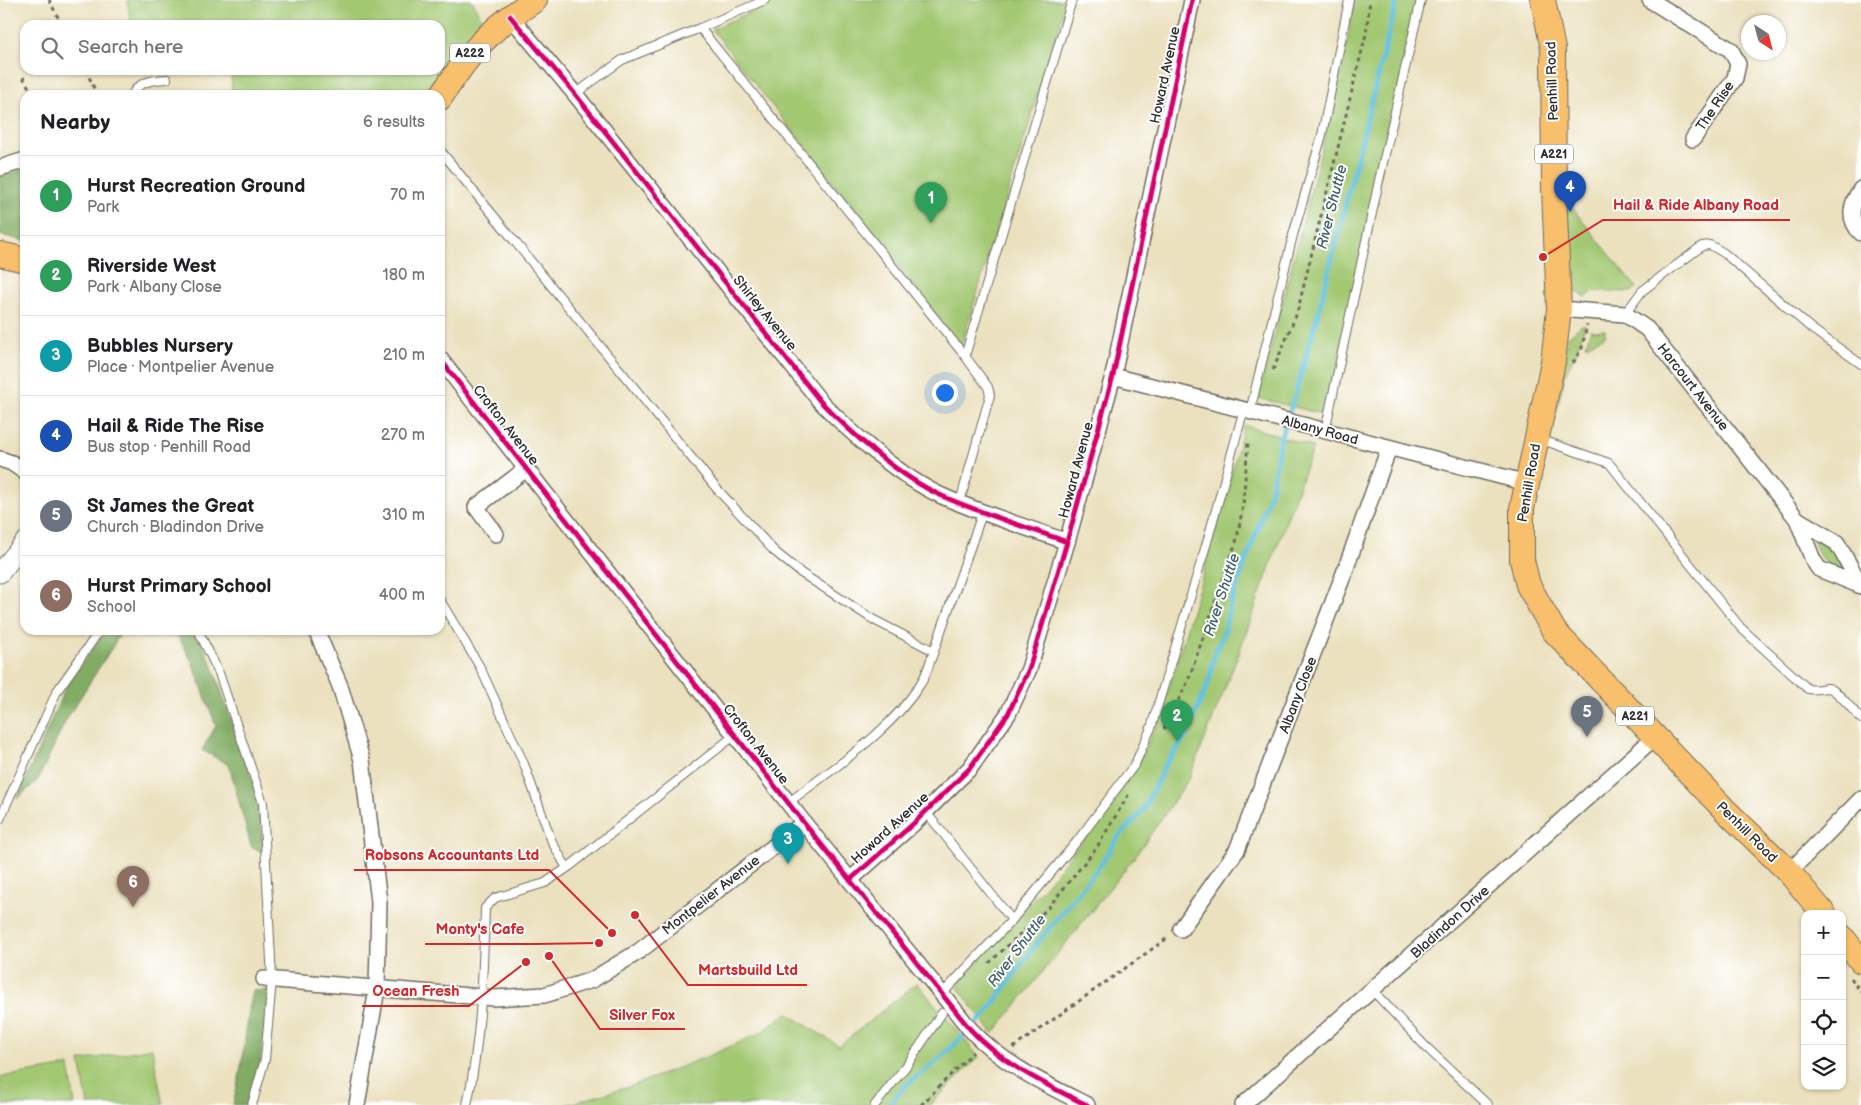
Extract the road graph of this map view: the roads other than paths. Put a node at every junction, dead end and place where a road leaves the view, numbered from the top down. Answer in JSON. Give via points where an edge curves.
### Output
{"nodes":[{"id":1,"x":535,"y":0,"type":"edge"},
{"id":2,"x":765,"y":0,"type":"edge"},
{"id":3,"x":1072,"y":0,"type":"edge"},
{"id":4,"x":1192,"y":0,"type":"edge"},
{"id":5,"x":1349,"y":0,"type":"edge"},
{"id":6,"x":1421,"y":0,"type":"edge"},
{"id":7,"x":1543,"y":0,"type":"edge"},
{"id":8,"x":1650,"y":0,"type":"edge"},
{"id":9,"x":510,"y":16,"type":"junction"},
{"id":10,"x":700,"y":28,"type":"junction"},
{"id":11,"x":167,"y":79,"type":"dead end"},
{"id":12,"x":135,"y":90,"type":"edge"},
{"id":13,"x":445,"y":91,"type":"edge"},
{"id":14,"x":575,"y":94,"type":"junction"},
{"id":15,"x":1693,"y":139,"type":"dead end"},
{"id":16,"x":445,"y":156,"type":"edge"},
{"id":17,"x":20,"y":162,"type":"edge"},
{"id":18,"x":0,"y":168,"type":"edge"},
{"id":19,"x":1861,"y":189,"type":"edge"},
{"id":20,"x":1861,"y":233,"type":"edge"},
{"id":21,"x":0,"y":254,"type":"edge"},
{"id":22,"x":20,"y":259,"type":"edge"},
{"id":23,"x":1559,"y":309,"type":"junction"},
{"id":24,"x":1625,"y":314,"type":"junction"},
{"id":25,"x":964,"y":356,"type":"junction"},
{"id":26,"x":1861,"y":364,"type":"edge"},
{"id":27,"x":445,"y":365,"type":"edge"},
{"id":28,"x":1113,"y":376,"type":"junction"},
{"id":29,"x":1247,"y":410,"type":"junction"},
{"id":30,"x":1325,"y":431,"type":"junction"},
{"id":31,"x":1537,"y":439,"type":"junction"},
{"id":32,"x":1389,"y":448,"type":"junction"},
{"id":33,"x":0,"y":459,"type":"edge"},
{"id":34,"x":20,"y":469,"type":"edge"},
{"id":35,"x":526,"y":469,"type":"junction"},
{"id":36,"x":1527,"y":483,"type":"junction"},
{"id":37,"x":960,"y":502,"type":"junction"},
{"id":38,"x":983,"y":511,"type":"junction"},
{"id":39,"x":1798,"y":518,"type":"junction"},
{"id":40,"x":496,"y":534,"type":"dead end"},
{"id":41,"x":1067,"y":542,"type":"junction"},
{"id":42,"x":20,"y":548,"type":"edge"},
{"id":43,"x":0,"y":573,"type":"edge"},
{"id":44,"x":1861,"y":586,"type":"edge"},
{"id":45,"x":445,"y":608,"type":"edge"},
{"id":46,"x":96,"y":635,"type":"edge"},
{"id":47,"x":200,"y":635,"type":"edge"},
{"id":48,"x":318,"y":635,"type":"edge"},
{"id":49,"x":934,"y":651,"type":"junction"},
{"id":50,"x":1861,"y":719,"type":"edge"},
{"id":51,"x":735,"y":735,"type":"junction"},
{"id":52,"x":1655,"y":737,"type":"junction"},
{"id":53,"x":1861,"y":798,"type":"edge"},
{"id":54,"x":788,"y":803,"type":"junction"},
{"id":55,"x":926,"y":812,"type":"junction"},
{"id":56,"x":0,"y":820,"type":"edge"},
{"id":57,"x":804,"y":823,"type":"junction"},
{"id":58,"x":567,"y":868,"type":"junction"},
{"id":59,"x":1789,"y":872,"type":"junction"},
{"id":60,"x":850,"y":880,"type":"junction"},
{"id":61,"x":1821,"y":910,"type":"edge"},
{"id":62,"x":1012,"y":920,"type":"junction"},
{"id":63,"x":1181,"y":929,"type":"road end"},
{"id":64,"x":1846,"y":942,"type":"edge"},
{"id":65,"x":1861,"y":961,"type":"edge"},
{"id":66,"x":268,"y":980,"type":"junction"},
{"id":67,"x":377,"y":989,"type":"junction"},
{"id":68,"x":1372,"y":991,"type":"junction"},
{"id":69,"x":483,"y":997,"type":"junction"},
{"id":70,"x":946,"y":1008,"type":"junction"},
{"id":71,"x":252,"y":1105,"type":"edge"},
{"id":72,"x":357,"y":1105,"type":"edge"},
{"id":73,"x":467,"y":1105,"type":"edge"},
{"id":74,"x":875,"y":1105,"type":"edge"},
{"id":75,"x":1087,"y":1105,"type":"edge"},
{"id":76,"x":1243,"y":1105,"type":"edge"},
{"id":77,"x":1488,"y":1105,"type":"edge"}],
"edges":[{"from":1,"to":9,"type":"main road","number":"A222"},
{"from":2,"to":10,"type":"lane"},
{"from":3,"to":25,"type":"lane"},
{"from":4,"to":28,"type":"street","name":"Howard Avenue"},
{"from":5,"to":29,"type":"lane","via":[[1322,135]]},
{"from":6,"to":30,"type":"lane"},
{"from":7,"to":23,"type":"main road","name":"Penhill Road","number":"A221","via":[[1553,49]]},
{"from":8,"to":15,"type":"street","name":"The Rise","via":[[1731,50],[1738,64],[1734,78]]},
{"from":9,"to":13,"type":"main road","number":"A222","via":[[473,50]]},
{"from":9,"to":14,"type":"street","name":"Shirley Avenue"},
{"from":10,"to":14,"type":"lane","via":[[622,60]]},
{"from":10,"to":25,"type":"lane"},
{"from":11,"to":12,"type":"lane","via":[[152,80]]},
{"from":14,"to":37,"type":"street","name":"Shirley Avenue","via":[[820,400],[848,430],[897,468],[941,495]]},
{"from":16,"to":49,"type":"lane","via":[[717,489],[774,551],[801,573],[874,620]]},
{"from":17,"to":18,"type":"street"},
{"from":19,"to":20,"type":"street","via":[[1852,210],[1853,221]]},
{"from":21,"to":22,"type":"main road"},
{"from":23,"to":24,"type":"street"},
{"from":23,"to":31,"type":"main road","name":"Penhill Road","number":"A221","via":[[1553,362]]},
{"from":24,"to":26,"type":"lane","via":[[1642,291],[1702,246],[1710,245],[1724,253],[1812,329]]},
{"from":24,"to":39,"type":"street","name":"Harcourt Avenue","via":[[1647,330]]},
{"from":25,"to":37,"type":"lane","via":[[988,386],[990,395]]},
{"from":27,"to":35,"type":"street","name":"Crofton Avenue"},
{"from":28,"to":29,"type":"street","name":"Albany Road"},
{"from":28,"to":41,"type":"street","name":"Howard Avenue"},
{"from":29,"to":30,"type":"street","name":"Albany Road"},
{"from":29,"to":62,"type":"lane","via":[[1151,728],[1135,764]]},
{"from":30,"to":32,"type":"street","name":"Albany Road"},
{"from":31,"to":36,"type":"main road","name":"Penhill Road","number":"A221"},
{"from":31,"to":50,"type":"lane","via":[[1609,463],[1752,639],[1808,689],[1834,690]]},
{"from":32,"to":36,"type":"street","name":"Albany Road"},
{"from":32,"to":63,"type":"street","name":"Albany Close","via":[[1237,850]]},
{"from":33,"to":34,"type":"street"},
{"from":35,"to":40,"type":"street","via":[[476,507]]},
{"from":35,"to":51,"type":"street","name":"Crofton Avenue"},
{"from":36,"to":52,"type":"main road","name":"Penhill Road","number":"A221","via":[[1520,534],[1522,560],[1531,592],[1554,631]]},
{"from":37,"to":38,"type":"street","name":"Shirley Avenue"},
{"from":38,"to":41,"type":"street","name":"Shirley Avenue"},
{"from":38,"to":49,"type":"lane"},
{"from":39,"to":44,"type":"street","name":"Harcourt Avenue","via":[[1838,544]]},
{"from":39,"to":44,"type":"street","name":"Harcourt Avenue","via":[[1819,569]]},
{"from":41,"to":55,"type":"street","name":"Howard Avenue","via":[[1029,669],[1008,714],[970,768]]},
{"from":42,"to":43,"type":"street"},
{"from":45,"to":58,"type":"lane","via":[[480,667],[524,764],[552,842]]},
{"from":46,"to":56,"type":"lane","via":[[57,691]]},
{"from":47,"to":66,"type":"lane","via":[[219,673],[263,803]]},
{"from":48,"to":67,"type":"street","via":[[340,686],[362,760],[379,902]]},
{"from":49,"to":54,"type":"lane","via":[[923,681],[904,708],[875,735]]},
{"from":51,"to":54,"type":"street","name":"Crofton Avenue"},
{"from":51,"to":58,"type":"lane"},
{"from":52,"to":59,"type":"main road","name":"Penhill Road","number":"A221"},
{"from":52,"to":68,"type":"street","name":"Bladindon Drive"},
{"from":53,"to":59,"type":"street"},
{"from":54,"to":57,"type":"street","name":"Crofton Avenue"},
{"from":55,"to":60,"type":"street","name":"Howard Avenue"},
{"from":55,"to":62,"type":"lane"},
{"from":57,"to":60,"type":"street","name":"Crofton Avenue"},
{"from":57,"to":69,"type":"street","name":"Montpelier Avenue","via":[[638,952],[592,980],[544,995]]},
{"from":58,"to":69,"type":"lane","via":[[544,883],[495,898],[485,908]]},
{"from":59,"to":61,"type":"main road","name":"Penhill Road","number":"A221"},
{"from":60,"to":70,"type":"street","name":"Crofton Avenue"},
{"from":62,"to":70,"type":"lane"},
{"from":64,"to":65,"type":"main road"},
{"from":66,"to":67,"type":"street","name":"Montpelier Avenue"},
{"from":66,"to":71,"type":"lane","via":[[265,1059]]},
{"from":67,"to":69,"type":"street","name":"Montpelier Avenue"},
{"from":67,"to":72,"type":"street"},
{"from":68,"to":76,"type":"street","name":"Bladindon Drive"},
{"from":68,"to":77,"type":"lane"},
{"from":69,"to":73,"type":"lane"},
{"from":70,"to":74,"type":"lane"},
{"from":70,"to":75,"type":"street","name":"Crofton Avenue","via":[[1000,1057]]}]}
